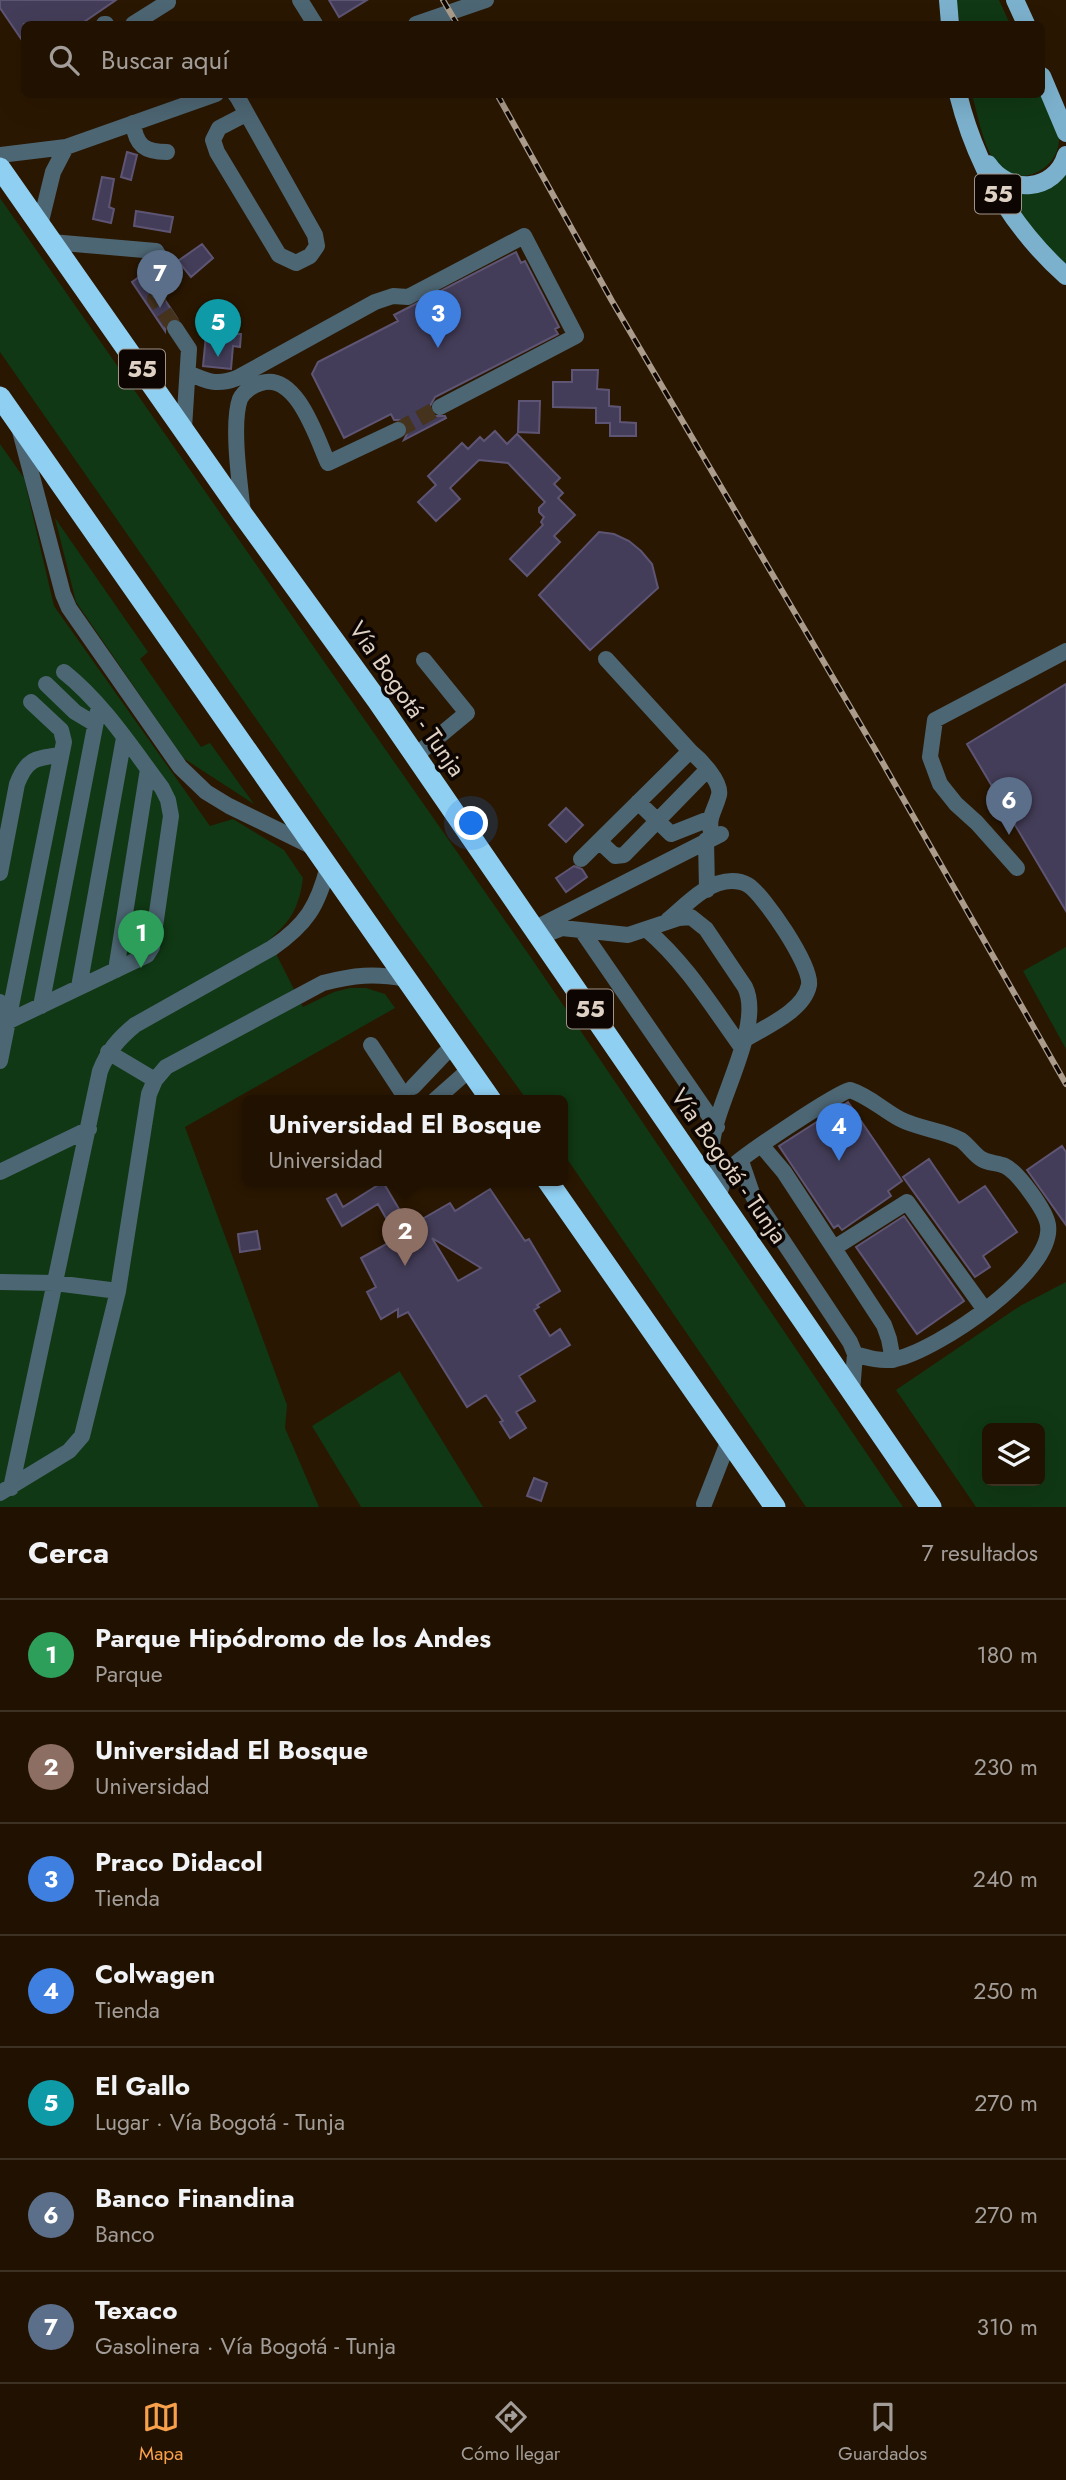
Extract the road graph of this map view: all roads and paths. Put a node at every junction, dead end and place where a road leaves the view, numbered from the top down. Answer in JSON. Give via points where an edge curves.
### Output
{"nodes":[{"id":1,"x":300,"y":0,"type":"edge"},
{"id":2,"x":486,"y":0,"type":"edge"},
{"id":3,"x":1013,"y":0,"type":"edge"},
{"id":4,"x":948,"y":1,"type":"edge"},
{"id":5,"x":168,"y":2,"type":"dead end"},
{"id":6,"x":138,"y":21,"type":"edge"},
{"id":7,"x":313,"y":21,"type":"edge"},
{"id":8,"x":425,"y":21,"type":"edge"},
{"id":9,"x":951,"y":21,"type":"edge"},
{"id":10,"x":1017,"y":21,"type":"edge"},
{"id":11,"x":1024,"y":21,"type":"edge"},
{"id":12,"x":1045,"y":68,"type":"edge"},
{"id":13,"x":1045,"y":85,"type":"edge"},
{"id":14,"x":202,"y":98,"type":"edge"},
{"id":15,"x":237,"y":98,"type":"edge"},
{"id":16,"x":959,"y":98,"type":"edge"},
{"id":17,"x":966,"y":98,"type":"edge"},
{"id":18,"x":1065,"y":108,"type":"edge"},
{"id":19,"x":246,"y":114,"type":"junction"},
{"id":20,"x":133,"y":123,"type":"junction"},
{"id":21,"x":1066,"y":133,"type":"edge"},
{"id":22,"x":66,"y":147,"type":"junction"},
{"id":23,"x":167,"y":152,"type":"dead end"},
{"id":24,"x":0,"y":155,"type":"edge"},
{"id":25,"x":1066,"y":155,"type":"edge"},
{"id":26,"x":0,"y":168,"type":"edge"},
{"id":27,"x":46,"y":233,"type":"junction"},
{"id":28,"x":1066,"y":276,"type":"edge"},
{"id":29,"x":159,"y":292,"type":"tunnel mouth"},
{"id":30,"x":175,"y":328,"type":"tunnel mouth"},
{"id":31,"x":188,"y":373,"type":"junction"},
{"id":32,"x":237,"y":378,"type":"junction"},
{"id":33,"x":243,"y":394,"type":"junction"},
{"id":34,"x":0,"y":397,"type":"edge"},
{"id":35,"x":440,"y":407,"type":"tunnel mouth"},
{"id":36,"x":17,"y":422,"type":"junction"},
{"id":37,"x":184,"y":428,"type":"junction"},
{"id":38,"x":398,"y":429,"type":"tunnel mouth"},
{"id":39,"x":243,"y":515,"type":"junction"},
{"id":40,"x":1066,"y":651,"type":"edge"},
{"id":41,"x":606,"y":659,"type":"dead end"},
{"id":42,"x":424,"y":660,"type":"dead end"},
{"id":43,"x":64,"y":672,"type":"dead end"},
{"id":44,"x":46,"y":684,"type":"dead end"},
{"id":45,"x":31,"y":702,"type":"dead end"},
{"id":46,"x":99,"y":706,"type":"junction"},
{"id":47,"x":95,"y":728,"type":"junction"},
{"id":48,"x":64,"y":737,"type":"junction"},
{"id":49,"x":124,"y":738,"type":"junction"},
{"id":50,"x":690,"y":751,"type":"junction"},
{"id":51,"x":61,"y":755,"type":"junction"},
{"id":52,"x":415,"y":756,"type":"junction"},
{"id":53,"x":148,"y":769,"type":"junction"},
{"id":54,"x":707,"y":770,"type":"junction"},
{"id":55,"x":638,"y":802,"type":"junction"},
{"id":56,"x":709,"y":819,"type":"junction"},
{"id":57,"x":657,"y":821,"type":"junction"},
{"id":58,"x":713,"y":837,"type":"junction"},
{"id":59,"x":599,"y":841,"type":"junction"},
{"id":60,"x":315,"y":847,"type":"junction"},
{"id":61,"x":581,"y":859,"type":"dead end"},
{"id":62,"x":328,"y":866,"type":"junction"},
{"id":63,"x":1017,"y":868,"type":"dead end"},
{"id":64,"x":0,"y":873,"type":"edge"},
{"id":65,"x":707,"y":890,"type":"junction"},
{"id":66,"x":664,"y":924,"type":"junction"},
{"id":67,"x":647,"y":930,"type":"junction"},
{"id":68,"x":582,"y":931,"type":"junction"},
{"id":69,"x":537,"y":933,"type":"junction"},
{"id":70,"x":116,"y":970,"type":"junction"},
{"id":71,"x":407,"y":979,"type":"junction"},
{"id":72,"x":79,"y":987,"type":"junction"},
{"id":73,"x":0,"y":1002,"type":"edge"},
{"id":74,"x":41,"y":1006,"type":"junction"},
{"id":75,"x":9,"y":1021,"type":"junction"},
{"id":76,"x":743,"y":1044,"type":"junction"},
{"id":77,"x":372,"y":1045,"type":"dead end"},
{"id":78,"x":453,"y":1045,"type":"junction"},
{"id":79,"x":108,"y":1052,"type":"junction"},
{"id":80,"x":0,"y":1060,"type":"edge"},
{"id":81,"x":470,"y":1069,"type":"junction"},
{"id":82,"x":155,"y":1080,"type":"junction"},
{"id":83,"x":408,"y":1095,"type":"edge"},
{"id":84,"x":441,"y":1095,"type":"edge"},
{"id":85,"x":488,"y":1095,"type":"edge"},
{"id":86,"x":717,"y":1127,"type":"junction"},
{"id":87,"x":89,"y":1129,"type":"junction"},
{"id":88,"x":762,"y":1146,"type":"junction"},
{"id":89,"x":741,"y":1161,"type":"junction"},
{"id":90,"x":0,"y":1172,"type":"edge"},
{"id":91,"x":551,"y":1186,"type":"edge"},
{"id":92,"x":719,"y":1195,"type":"junction"},
{"id":93,"x":834,"y":1248,"type":"junction"},
{"id":94,"x":0,"y":1282,"type":"edge"},
{"id":95,"x":55,"y":1283,"type":"junction"},
{"id":96,"x":118,"y":1291,"type":"junction"},
{"id":97,"x":985,"y":1310,"type":"junction"},
{"id":98,"x":855,"y":1354,"type":"junction"},
{"id":99,"x":893,"y":1360,"type":"junction"},
{"id":100,"x":852,"y":1392,"type":"junction"},
{"id":101,"x":729,"y":1440,"type":"junction"},
{"id":102,"x":5,"y":1490,"type":"edge"},
{"id":103,"x":704,"y":1504,"type":"dead end"},
{"id":104,"x":775,"y":1507,"type":"edge"},
{"id":105,"x":931,"y":1507,"type":"edge"}],
"edges":[{"from":1,"to":7,"type":"street"},
{"from":2,"to":8,"type":"street"},
{"from":3,"to":10,"type":"main road"},
{"from":3,"to":11,"type":"main road"},
{"from":4,"to":9,"type":"main road"},
{"from":5,"to":6,"type":"street"},
{"from":12,"to":18,"type":"main road"},
{"from":13,"to":21,"type":"main road"},
{"from":14,"to":20,"type":"street"},
{"from":15,"to":19,"type":"street"},
{"from":16,"to":28,"type":"main road","number":"55","via":[[983,169],[1002,201],[1023,232]]},
{"from":17,"to":25,"type":"main road","via":[[988,165],[1007,182],[1038,184],[1056,173]]},
{"from":19,"to":19,"type":"street","via":[[219,128],[213,140],[217,152],[279,256],[296,263],[317,246],[315,235]]},
{"from":20,"to":22,"type":"street"},
{"from":20,"to":23,"type":"street","via":[[142,147]]},
{"from":22,"to":24,"type":"street"},
{"from":22,"to":27,"type":"street","via":[[53,172]]},
{"from":26,"to":27,"type":"highway","name":"Vía Bogotá - Tunja","number":"55"},
{"from":27,"to":29,"type":"street","via":[[156,251],[169,274]]},
{"from":27,"to":37,"type":"highway","name":"Vía Bogotá - Tunja","number":"55"},
{"from":30,"to":31,"type":"street","via":[[189,349]]},
{"from":31,"to":32,"type":"street","via":[[217,384]]},
{"from":31,"to":37,"type":"street"},
{"from":32,"to":33,"type":"street"},
{"from":32,"to":35,"type":"street","via":[[375,302],[408,297],[524,236],[576,336]]},
{"from":33,"to":38,"type":"street","via":[[261,382],[286,387],[300,402],[328,463]]},
{"from":33,"to":39,"type":"street","via":[[237,418]]},
{"from":34,"to":36,"type":"highway"},
{"from":36,"to":60,"type":"highway"},
{"from":36,"to":60,"type":"street","via":[[69,608],[180,767],[229,806]]},
{"from":37,"to":39,"type":"highway","name":"Vía Bogotá - Tunja","number":"55"},
{"from":39,"to":52,"type":"highway","name":"Vía Bogotá - Tunja","number":"55"},
{"from":40,"to":63,"type":"street","via":[[935,720],[930,757],[940,784]]},
{"from":41,"to":50,"type":"street"},
{"from":42,"to":52,"type":"street","via":[[467,713]]},
{"from":43,"to":46,"type":"street"},
{"from":44,"to":47,"type":"street"},
{"from":45,"to":48,"type":"street"},
{"from":46,"to":47,"type":"street"},
{"from":46,"to":49,"type":"street"},
{"from":47,"to":48,"type":"street"},
{"from":47,"to":74,"type":"street"},
{"from":48,"to":51,"type":"street"},
{"from":49,"to":53,"type":"street"},
{"from":49,"to":72,"type":"street"},
{"from":50,"to":54,"type":"street"},
{"from":50,"to":55,"type":"street"},
{"from":51,"to":64,"type":"street","via":[[32,760],[22,770]]},
{"from":51,"to":75,"type":"street"},
{"from":52,"to":69,"type":"highway","name":"Vía Bogotá - Tunja","number":"55"},
{"from":53,"to":70,"type":"street"},
{"from":53,"to":70,"type":"street","via":[[168,800],[171,816],[155,934],[147,955]]},
{"from":54,"to":56,"type":"street","via":[[719,784],[720,793]]},
{"from":54,"to":57,"type":"street"},
{"from":55,"to":57,"type":"street"},
{"from":55,"to":59,"type":"street"},
{"from":56,"to":57,"type":"street","via":[[671,834]]},
{"from":56,"to":58,"type":"street"},
{"from":57,"to":59,"type":"street","via":[[624,856],[615,856]]},
{"from":58,"to":65,"type":"street"},
{"from":58,"to":69,"type":"street"},
{"from":59,"to":61,"type":"street"},
{"from":60,"to":62,"type":"highway"},
{"from":62,"to":71,"type":"highway"},
{"from":62,"to":79,"type":"street","via":[[322,892],[293,934],[135,1025]]},
{"from":65,"to":66,"type":"street"},
{"from":65,"to":76,"type":"street","via":[[731,881],[745,883],[755,891],[796,946],[808,975],[809,985],[793,1009]]},
{"from":66,"to":67,"type":"street"},
{"from":66,"to":76,"type":"street","via":[[691,917],[706,929],[750,997]]},
{"from":67,"to":68,"type":"street","via":[[628,935]]},
{"from":67,"to":76,"type":"street","via":[[666,947]]},
{"from":68,"to":69,"type":"street","via":[[562,928]]},
{"from":68,"to":86,"type":"street"},
{"from":69,"to":92,"type":"highway","name":"Vía Bogotá - Tunja","number":"55"},
{"from":70,"to":72,"type":"street"},
{"from":71,"to":78,"type":"highway"},
{"from":71,"to":82,"type":"street","via":[[350,976],[323,984],[166,1067]]},
{"from":72,"to":74,"type":"street"},
{"from":73,"to":75,"type":"street"},
{"from":74,"to":75,"type":"street"},
{"from":75,"to":80,"type":"street"},
{"from":76,"to":86,"type":"street"},
{"from":77,"to":83,"type":"street"},
{"from":78,"to":81,"type":"highway"},
{"from":78,"to":83,"type":"street"},
{"from":79,"to":82,"type":"street"},
{"from":79,"to":87,"type":"street"},
{"from":81,"to":84,"type":"street"},
{"from":81,"to":85,"type":"highway"},
{"from":82,"to":96,"type":"street"},
{"from":86,"to":92,"type":"street","via":[[712,1146],[719,1167]]},
{"from":87,"to":90,"type":"street"},
{"from":87,"to":95,"type":"street"},
{"from":88,"to":89,"type":"street"},
{"from":88,"to":93,"type":"street"},
{"from":88,"to":97,"type":"street","via":[[850,1090],[902,1120],[960,1140],[982,1160],[1007,1166],[1044,1210],[1048,1237],[1015,1283]]},
{"from":89,"to":92,"type":"street","via":[[729,1170]]},
{"from":89,"to":98,"type":"street","via":[[753,1196]]},
{"from":91,"to":101,"type":"highway"},
{"from":92,"to":100,"type":"highway","name":"Vía Bogotá - Tunja","number":"55"},
{"from":93,"to":97,"type":"street","via":[[907,1202]]},
{"from":93,"to":99,"type":"street","via":[[884,1325]]},
{"from":94,"to":95,"type":"street"},
{"from":95,"to":96,"type":"street"},
{"from":95,"to":102,"type":"street"},
{"from":96,"to":102,"type":"street","via":[[82,1436],[69,1451]]},
{"from":97,"to":99,"type":"street","via":[[929,1348]]},
{"from":98,"to":99,"type":"street"},
{"from":98,"to":100,"type":"street"},
{"from":100,"to":105,"type":"highway","name":"Vía Bogotá - Tunja","number":"55"},
{"from":101,"to":103,"type":"street"},
{"from":101,"to":104,"type":"highway"}]}
